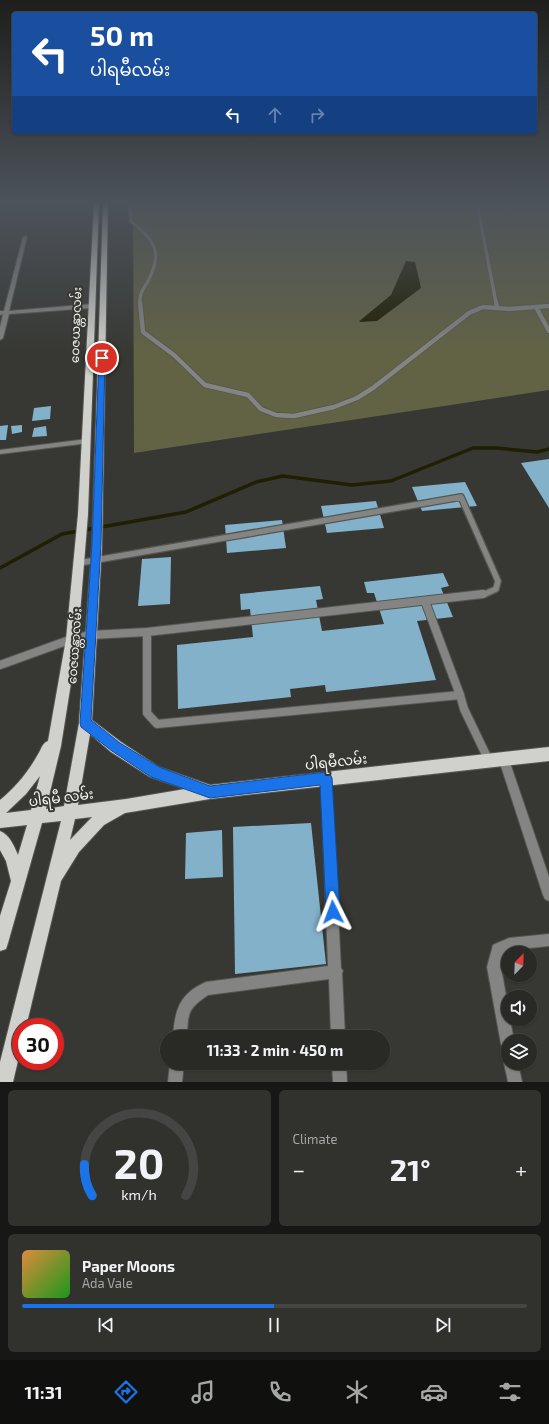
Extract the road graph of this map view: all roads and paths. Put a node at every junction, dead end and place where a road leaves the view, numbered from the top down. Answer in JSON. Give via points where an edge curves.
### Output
{"nodes":[{"id":1,"x":20,"y":253,"type":"edge"},
{"id":2,"x":95,"y":253,"type":"edge"},
{"id":3,"x":105,"y":253,"type":"edge"},
{"id":4,"x":156,"y":253,"type":"edge"},
{"id":5,"x":486,"y":253,"type":"edge"},
{"id":6,"x":92,"y":306,"type":"junction"},
{"id":7,"x":549,"y":306,"type":"edge"},
{"id":8,"x":497,"y":307,"type":"junction"},
{"id":9,"x":536,"y":307,"type":"junction"},
{"id":10,"x":7,"y":312,"type":"junction"},
{"id":11,"x":0,"y":313,"type":"edge"},
{"id":12,"x":549,"y":331,"type":"edge"},
{"id":13,"x":0,"y":338,"type":"edge"},
{"id":14,"x":86,"y":441,"type":"junction"},
{"id":15,"x":0,"y":452,"type":"edge"},
{"id":16,"x":96,"y":560,"type":"junction"},
{"id":17,"x":79,"y":563,"type":"junction"},
{"id":18,"x":425,"y":601,"type":"junction"},
{"id":19,"x":146,"y":632,"type":"junction"},
{"id":20,"x":91,"y":635,"type":"junction"},
{"id":21,"x":72,"y":639,"type":"junction"},
{"id":22,"x":0,"y":665,"type":"edge"},
{"id":23,"x":460,"y":695,"type":"junction"},
{"id":24,"x":85,"y":723,"type":"junction"},
{"id":25,"x":57,"y":727,"type":"junction"},
{"id":26,"x":549,"y":754,"type":"edge"},
{"id":27,"x":504,"y":760,"type":"junction"},
{"id":28,"x":489,"y":761,"type":"junction"},
{"id":29,"x":326,"y":778,"type":"junction"},
{"id":30,"x":210,"y":792,"type":"junction"},
{"id":31,"x":126,"y":806,"type":"junction"},
{"id":32,"x":0,"y":809,"type":"edge"},
{"id":33,"x":70,"y":812,"type":"junction"},
{"id":34,"x":37,"y":816,"type":"junction"},
{"id":35,"x":0,"y":821,"type":"edge"},
{"id":36,"x":0,"y":838,"type":"edge"},
{"id":37,"x":18,"y":882,"type":"junction"},
{"id":38,"x":52,"y":884,"type":"junction"},
{"id":39,"x":549,"y":896,"type":"edge"},
{"id":40,"x":549,"y":940,"type":"edge"},
{"id":41,"x":0,"y":943,"type":"edge"},
{"id":42,"x":336,"y":971,"type":"junction"},
{"id":43,"x":180,"y":1030,"type":"edge"},
{"id":44,"x":338,"y":1030,"type":"edge"},
{"id":45,"x":506,"y":1034,"type":"edge"},
{"id":46,"x":176,"y":1070,"type":"edge"},
{"id":47,"x":339,"y":1070,"type":"edge"},
{"id":48,"x":512,"y":1070,"type":"edge"},
{"id":49,"x":4,"y":1082,"type":"edge"},
{"id":50,"x":175,"y":1082,"type":"edge"},
{"id":51,"x":340,"y":1082,"type":"edge"},
{"id":52,"x":515,"y":1082,"type":"edge"}],
"edges":[{"from":1,"to":10,"type":"street"},
{"from":2,"to":6,"type":"main road","name":"ဝေဇယန္တာလမ်း"},
{"from":3,"to":16,"type":"main road","name":"ဝေဇယန္တာလမ်း"},
{"from":4,"to":8,"type":"lane","via":[[156,265],[140,297],[141,329],[150,339],[174,355],[205,385],[252,397],[265,411],[285,416],[307,414],[357,398],[469,312],[483,307]]},
{"from":5,"to":8,"type":"lane"},
{"from":6,"to":10,"type":"street"},
{"from":6,"to":14,"type":"main road","name":"ဝေဇယန္တာလမ်း"},
{"from":7,"to":9,"type":"lane"},
{"from":8,"to":9,"type":"lane"},
{"from":9,"to":12,"type":"lane"},
{"from":10,"to":11,"type":"street"},
{"from":10,"to":13,"type":"street"},
{"from":14,"to":15,"type":"street"},
{"from":14,"to":17,"type":"main road","name":"ဝေဇယန္တာလမ်း"},
{"from":16,"to":17,"type":"lane"},
{"from":16,"to":18,"type":"lane","via":[[460,497],[498,582],[496,589],[486,594]]},
{"from":16,"to":20,"type":"main road","name":"ဝေဇယန္တာလမ်း"},
{"from":17,"to":21,"type":"main road","name":"ဝေဇယန္တာလမ်း"},
{"from":18,"to":19,"type":"lane"},
{"from":18,"to":23,"type":"lane"},
{"from":19,"to":20,"type":"lane"},
{"from":19,"to":23,"type":"lane","via":[[147,713],[157,724]]},
{"from":20,"to":21,"type":"lane"},
{"from":20,"to":24,"type":"main road","name":"ဝေဇယန္တာလမ်း"},
{"from":21,"to":22,"type":"lane"},
{"from":21,"to":25,"type":"main road","name":"ဝေဇယန္တာလမ်း"},
{"from":23,"to":28,"type":"lane"},
{"from":24,"to":30,"type":"main road","via":[[155,772]]},
{"from":24,"to":33,"type":"main road","name":"ဝေဇယန္တာလမ်း"},
{"from":25,"to":32,"type":"main road","via":[[45,757],[26,784]]},
{"from":25,"to":34,"type":"main road","name":"ဝေဇယန္တာလမ်း"},
{"from":26,"to":27,"type":"main road","name":"ပါရမီလမ်း"},
{"from":27,"to":28,"type":"main road","name":"ပါရမီလမ်း"},
{"from":27,"to":39,"type":"street"},
{"from":28,"to":29,"type":"main road","name":"ပါရမီလမ်း"},
{"from":29,"to":30,"type":"main road","name":"ပါရမီလမ်း"},
{"from":29,"to":42,"type":"street"},
{"from":30,"to":31,"type":"main road","name":"ပါရမီလမ်း"},
{"from":31,"to":33,"type":"main road","name":"ပါရမီ လမ်း"},
{"from":31,"to":38,"type":"main road","via":[[99,820],[74,847]]},
{"from":33,"to":34,"type":"main road","name":"ပါရမီ လမ်း"},
{"from":33,"to":38,"type":"main road","name":"ဝေဇယန္တာလမ်း"},
{"from":34,"to":35,"type":"main road","name":"ပါရမီ လမ်း"},
{"from":34,"to":37,"type":"main road","name":"ဝေဇယန္တာလမ်း"},
{"from":36,"to":37,"type":"main road","via":[[14,860]]},
{"from":37,"to":41,"type":"main road","name":"ဝေဇယန္တာလမ်း"},
{"from":38,"to":49,"type":"main road","name":"ဝေဇယန္တာလမ်း"},
{"from":40,"to":45,"type":"street","via":[[509,944],[498,950],[494,967]]},
{"from":42,"to":43,"type":"street","via":[[206,989],[182,1009]]},
{"from":42,"to":44,"type":"street"},
{"from":46,"to":50,"type":"street"},
{"from":47,"to":51,"type":"street"},
{"from":48,"to":52,"type":"street"}]}
